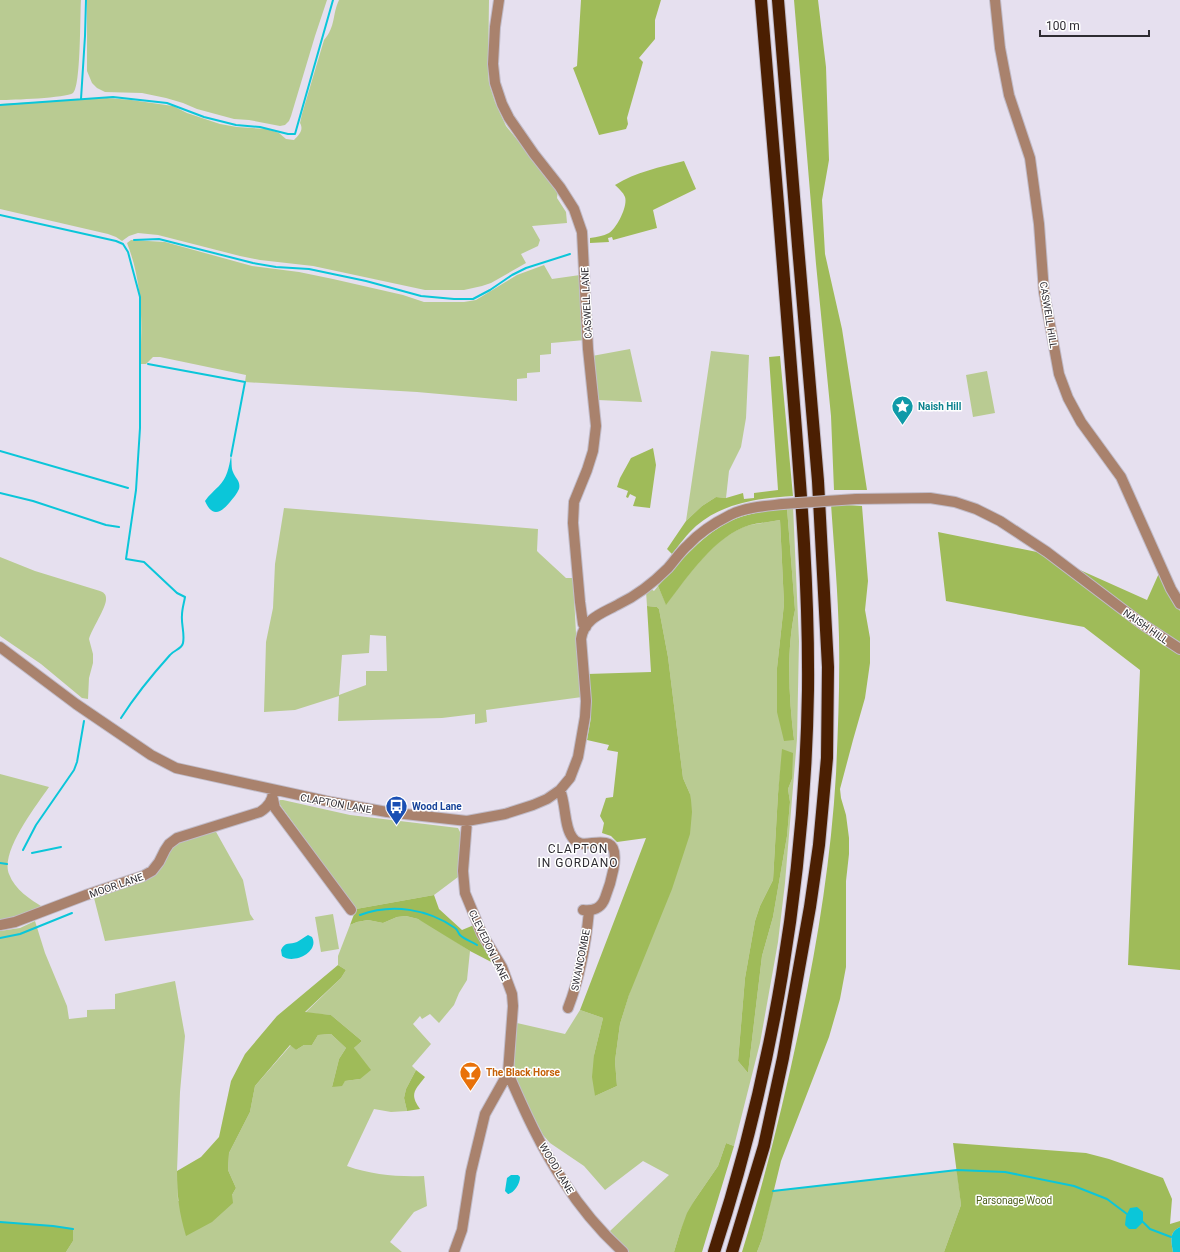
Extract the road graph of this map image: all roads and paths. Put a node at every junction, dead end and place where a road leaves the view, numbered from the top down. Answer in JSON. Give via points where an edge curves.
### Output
{"nodes":[{"id":1,"x":498,"y":0,"type":"edge"},
{"id":2,"x":761,"y":0,"type":"edge"},
{"id":3,"x":778,"y":0,"type":"edge"},
{"id":4,"x":995,"y":0,"type":"edge"},
{"id":5,"x":1180,"y":604,"type":"edge"},
{"id":6,"x":586,"y":627,"type":"junction"},
{"id":7,"x":0,"y":647,"type":"edge"},
{"id":8,"x":1180,"y":650,"type":"edge"},
{"id":9,"x":560,"y":790,"type":"junction"},
{"id":10,"x":273,"y":795,"type":"junction"},
{"id":11,"x":467,"y":821,"type":"junction"},
{"id":12,"x":351,"y":910,"type":"dead end"},
{"id":13,"x":0,"y":925,"type":"edge"},
{"id":14,"x":568,"y":1008,"type":"dead end"},
{"id":15,"x":508,"y":1072,"type":"junction"},
{"id":16,"x":454,"y":1252,"type":"edge"},
{"id":17,"x":623,"y":1252,"type":"edge"},
{"id":18,"x":714,"y":1252,"type":"edge"},
{"id":19,"x":732,"y":1252,"type":"edge"}],
"edges":[{"from":1,"to":6,"type":"street","name":"CASWELL LANE","via":[[493,64],[495,83],[502,104],[525,142],[574,209],[582,232],[588,349],[596,426],[593,451],[574,502],[573,516],[580,602],[583,624]]},
{"from":2,"to":18,"type":"highway","via":[[804,530],[808,693],[800,828],[786,952],[748,1139]]},
{"from":3,"to":19,"type":"highway","via":[[818,480],[828,667],[828,743],[819,845],[803,949],[764,1146]]},
{"from":4,"to":5,"type":"street","name":"CASWELL HILL","via":[[1009,96],[1030,158],[1039,224],[1044,292],[1059,374],[1068,398],[1082,422],[1121,477]]},
{"from":6,"to":8,"type":"street","name":"NAISH HILL","bridge":true,"via":[[595,616],[641,591],[667,569],[687,545],[706,529],[732,515],[756,507],[783,504],[856,499],[930,498],[976,509],[1000,522],[1047,552]]},
{"from":6,"to":9,"type":"street","name":"CLAPTON LANE","via":[[581,639],[586,701],[584,728],[574,770]]},
{"from":7,"to":10,"type":"street","name":"CLAPTON LANE","via":[[76,704],[152,755],[176,768]]},
{"from":9,"to":11,"type":"street","name":"CLAPTON LANE","via":[[548,799],[519,810]]},
{"from":9,"to":14,"type":"street","name":"SWANCOMBE","via":[[572,838],[583,844],[608,844],[614,850],[615,856],[603,902],[597,909],[586,911],[585,943],[577,982]]},
{"from":10,"to":11,"type":"street","name":"CLAPTON LANE"},
{"from":10,"to":12,"type":"street","via":[[275,808]]},
{"from":10,"to":13,"type":"street","name":"MOOR LANE","via":[[266,808],[260,812],[177,838],[169,844],[152,871],[143,876],[15,922]]},
{"from":11,"to":15,"type":"street","name":"CLEVEDON LANE","via":[[463,875],[466,893],[479,928],[502,967],[512,994]]},
{"from":15,"to":16,"type":"street","name":"CLEVEDON LANE","via":[[485,1114],[471,1172],[462,1230]]},
{"from":15,"to":17,"type":"street","name":"WOOD LANE","via":[[529,1119],[564,1183],[593,1220]]}]}
